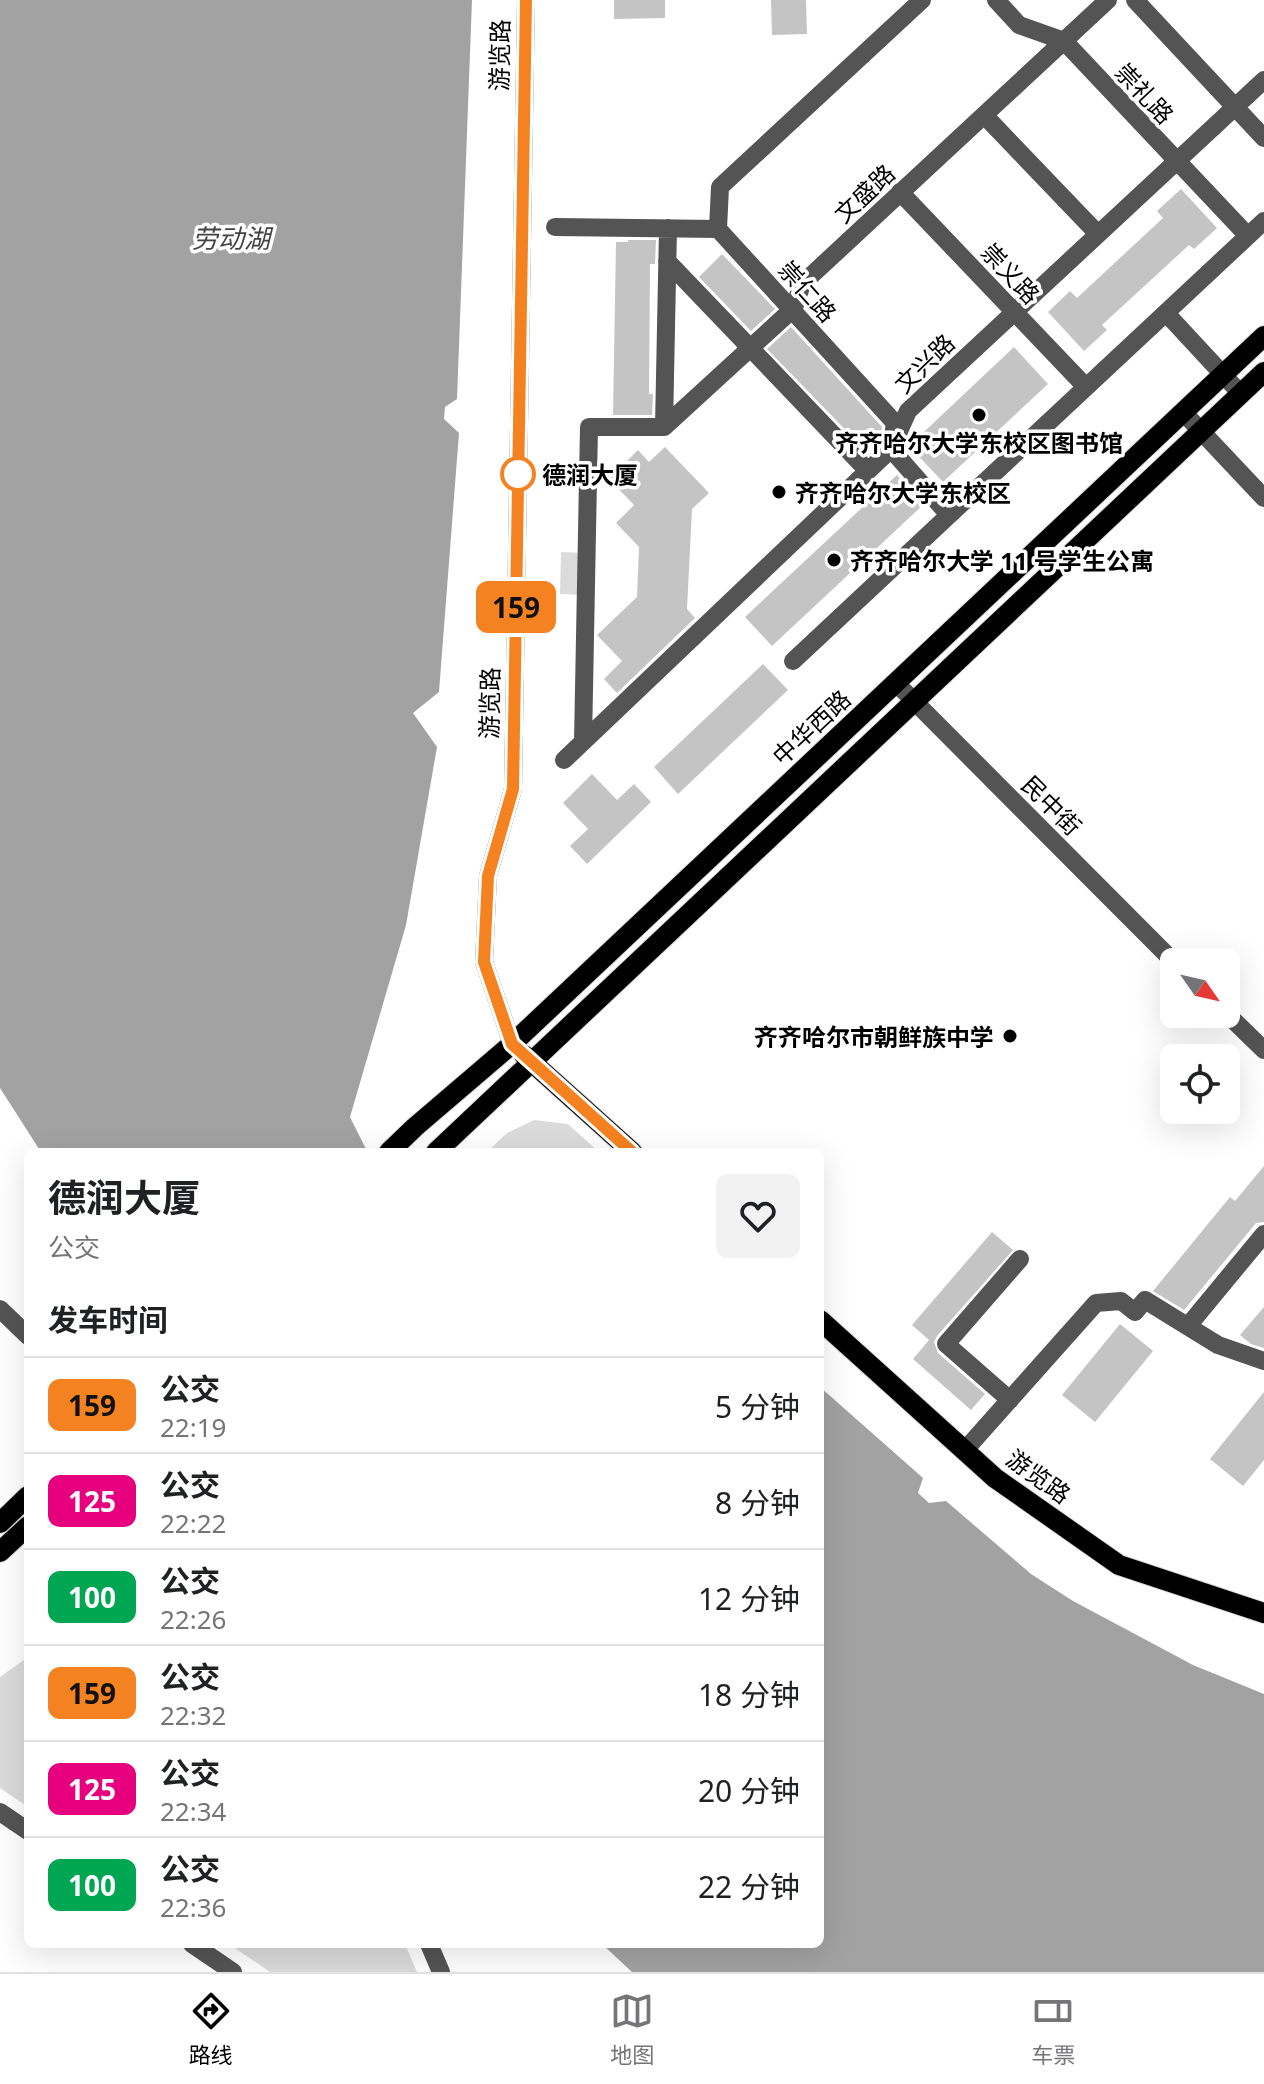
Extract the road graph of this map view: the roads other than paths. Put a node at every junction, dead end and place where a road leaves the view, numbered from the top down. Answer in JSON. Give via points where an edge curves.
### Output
{"nodes":[{"id":1,"x":526,"y":0,"type":"edge"},
{"id":2,"x":922,"y":0,"type":"edge"},
{"id":3,"x":996,"y":0,"type":"edge"},
{"id":4,"x":1108,"y":0,"type":"edge"},
{"id":5,"x":1135,"y":0,"type":"edge"},
{"id":6,"x":1064,"y":41,"type":"junction"},
{"id":7,"x":1264,"y":80,"type":"edge"},
{"id":8,"x":1235,"y":107,"type":"junction"},
{"id":9,"x":984,"y":115,"type":"junction"},
{"id":10,"x":1264,"y":138,"type":"edge"},
{"id":11,"x":1177,"y":161,"type":"junction"},
{"id":12,"x":900,"y":192,"type":"junction"},
{"id":13,"x":1264,"y":221,"type":"edge"},
{"id":14,"x":555,"y":227,"type":"dead end"},
{"id":15,"x":668,"y":228,"type":"junction"},
{"id":16,"x":718,"y":229,"type":"junction"},
{"id":17,"x":1098,"y":234,"type":"junction"},
{"id":18,"x":1248,"y":236,"type":"junction"},
{"id":19,"x":667,"y":261,"type":"junction"},
{"id":20,"x":792,"y":309,"type":"junction"},
{"id":21,"x":1014,"y":312,"type":"junction"},
{"id":22,"x":1166,"y":313,"type":"junction"},
{"id":23,"x":1264,"y":336,"type":"edge"},
{"id":24,"x":750,"y":348,"type":"junction"},
{"id":25,"x":1264,"y":372,"type":"edge"},
{"id":26,"x":1222,"y":375,"type":"junction"},
{"id":27,"x":1086,"y":387,"type":"junction"},
{"id":28,"x":1241,"y":394,"type":"junction"},
{"id":29,"x":1183,"y":412,"type":"junction"},
{"id":30,"x":664,"y":427,"type":"junction"},
{"id":31,"x":1201,"y":431,"type":"junction"},
{"id":32,"x":891,"y":449,"type":"junction"},
{"id":33,"x":868,"y":471,"type":"junction"},
{"id":34,"x":1264,"y":498,"type":"edge"},
{"id":35,"x":949,"y":515,"type":"junction"},
{"id":36,"x":793,"y":661,"type":"dead end"},
{"id":37,"x":896,"y":683,"type":"junction"},
{"id":38,"x":914,"y":701,"type":"junction"},
{"id":39,"x":583,"y":742,"type":"junction"},
{"id":40,"x":564,"y":760,"type":"dead end"},
{"id":41,"x":1160,"y":948,"type":"edge"},
{"id":42,"x":1240,"y":1027,"type":"edge"},
{"id":43,"x":512,"y":1044,"type":"junction"},
{"id":44,"x":1264,"y":1050,"type":"edge"},
{"id":45,"x":531,"y":1062,"type":"junction"},
{"id":46,"x":393,"y":1148,"type":"edge"},
{"id":47,"x":440,"y":1148,"type":"edge"},
{"id":48,"x":628,"y":1148,"type":"edge"},
{"id":49,"x":1264,"y":1234,"type":"edge"},
{"id":50,"x":1020,"y":1259,"type":"dead end"},
{"id":51,"x":0,"y":1309,"type":"edge"},
{"id":52,"x":824,"y":1324,"type":"edge"},
{"id":53,"x":1188,"y":1326,"type":"junction"},
{"id":54,"x":24,"y":1332,"type":"edge"},
{"id":55,"x":1264,"y":1361,"type":"edge"},
{"id":56,"x":1010,"y":1400,"type":"junction"},
{"id":57,"x":965,"y":1450,"type":"junction"},
{"id":58,"x":24,"y":1500,"type":"edge"},
{"id":59,"x":0,"y":1523,"type":"edge"},
{"id":60,"x":24,"y":1530,"type":"edge"},
{"id":61,"x":0,"y":1552,"type":"edge"},
{"id":62,"x":1264,"y":1613,"type":"edge"},
{"id":63,"x":0,"y":1812,"type":"edge"},
{"id":64,"x":24,"y":1828,"type":"edge"},
{"id":65,"x":198,"y":1948,"type":"edge"},
{"id":66,"x":431,"y":1948,"type":"edge"},
{"id":67,"x":233,"y":1972,"type":"edge"},
{"id":68,"x":441,"y":1972,"type":"edge"}],
"edges":[{"from":1,"to":43,"type":"street","name":"游览路","via":[[513,789],[488,876],[484,962]]},
{"from":2,"to":16,"type":"street","via":[[720,187]]},
{"from":3,"to":6,"type":"street","name":"崇礼路","via":[[1019,25]]},
{"from":4,"to":6,"type":"street","name":"文盛路"},
{"from":5,"to":8,"type":"street"},
{"from":6,"to":9,"type":"street","name":"文盛路"},
{"from":6,"to":11,"type":"street","name":"崇礼路"},
{"from":7,"to":8,"type":"street","name":"文兴路"},
{"from":8,"to":10,"type":"street"},
{"from":8,"to":11,"type":"street","name":"文兴路"},
{"from":9,"to":12,"type":"street","name":"文盛路"},
{"from":9,"to":17,"type":"street"},
{"from":11,"to":17,"type":"street","name":"文兴路"},
{"from":11,"to":18,"type":"street","name":"崇礼路"},
{"from":12,"to":20,"type":"street","name":"文盛路","via":[[802,284]]},
{"from":12,"to":21,"type":"street","name":"崇义路"},
{"from":13,"to":18,"type":"street"},
{"from":14,"to":15,"type":"street"},
{"from":15,"to":16,"type":"street"},
{"from":15,"to":19,"type":"street"},
{"from":16,"to":20,"type":"street","name":"崇仁路"},
{"from":17,"to":21,"type":"street","name":"文兴路"},
{"from":18,"to":22,"type":"street"},
{"from":19,"to":24,"type":"street"},
{"from":19,"to":30,"type":"street"},
{"from":20,"to":24,"type":"street","name":"文盛路"},
{"from":20,"to":32,"type":"street","name":"崇仁路","via":[[895,423]]},
{"from":21,"to":27,"type":"street","name":"崇义路"},
{"from":21,"to":32,"type":"street","name":"文兴路","via":[[908,411]]},
{"from":22,"to":26,"type":"street"},
{"from":22,"to":27,"type":"street"},
{"from":23,"to":26,"type":"main road","name":"中华西路"},
{"from":24,"to":30,"type":"street","name":"文盛路"},
{"from":24,"to":33,"type":"street"},
{"from":25,"to":28,"type":"main road"},
{"from":26,"to":28,"type":"street"},
{"from":26,"to":29,"type":"main road","name":"中华西路"},
{"from":27,"to":35,"type":"street"},
{"from":28,"to":31,"type":"main road"},
{"from":29,"to":31,"type":"street"},
{"from":29,"to":37,"type":"main road","name":"中华西路"},
{"from":30,"to":39,"type":"street","via":[[589,427]]},
{"from":31,"to":34,"type":"street"},
{"from":31,"to":38,"type":"main road"},
{"from":32,"to":33,"type":"street","name":"文兴路"},
{"from":32,"to":35,"type":"street"},
{"from":33,"to":39,"type":"street","name":"文兴路"},
{"from":35,"to":36,"type":"street"},
{"from":37,"to":38,"type":"street","name":"民中街"},
{"from":37,"to":43,"type":"main road","name":"中华西路"},
{"from":38,"to":41,"type":"street","name":"民中街"},
{"from":38,"to":45,"type":"main road"},
{"from":39,"to":40,"type":"street","name":"文兴路"},
{"from":42,"to":44,"type":"street"},
{"from":43,"to":45,"type":"main road","name":"游览路"},
{"from":43,"to":46,"type":"main road","name":"中华西路"},
{"from":45,"to":47,"type":"main road"},
{"from":45,"to":48,"type":"main road","name":"游览路"},
{"from":49,"to":53,"type":"street"},
{"from":50,"to":56,"type":"street","via":[[946,1344]]},
{"from":51,"to":54,"type":"street"},
{"from":52,"to":57,"type":"main road","name":"游览路"},
{"from":53,"to":55,"type":"street","via":[[1218,1345]]},
{"from":53,"to":56,"type":"street","via":[[1145,1300],[1135,1312],[1121,1301],[1096,1303]]},
{"from":56,"to":57,"type":"street"},
{"from":57,"to":62,"type":"main road","name":"游览路","via":[[995,1478],[1119,1565]]},
{"from":58,"to":59,"type":"main road"},
{"from":60,"to":61,"type":"main road"},
{"from":63,"to":64,"type":"street"},
{"from":65,"to":67,"type":"street"},
{"from":66,"to":68,"type":"street"}]}
